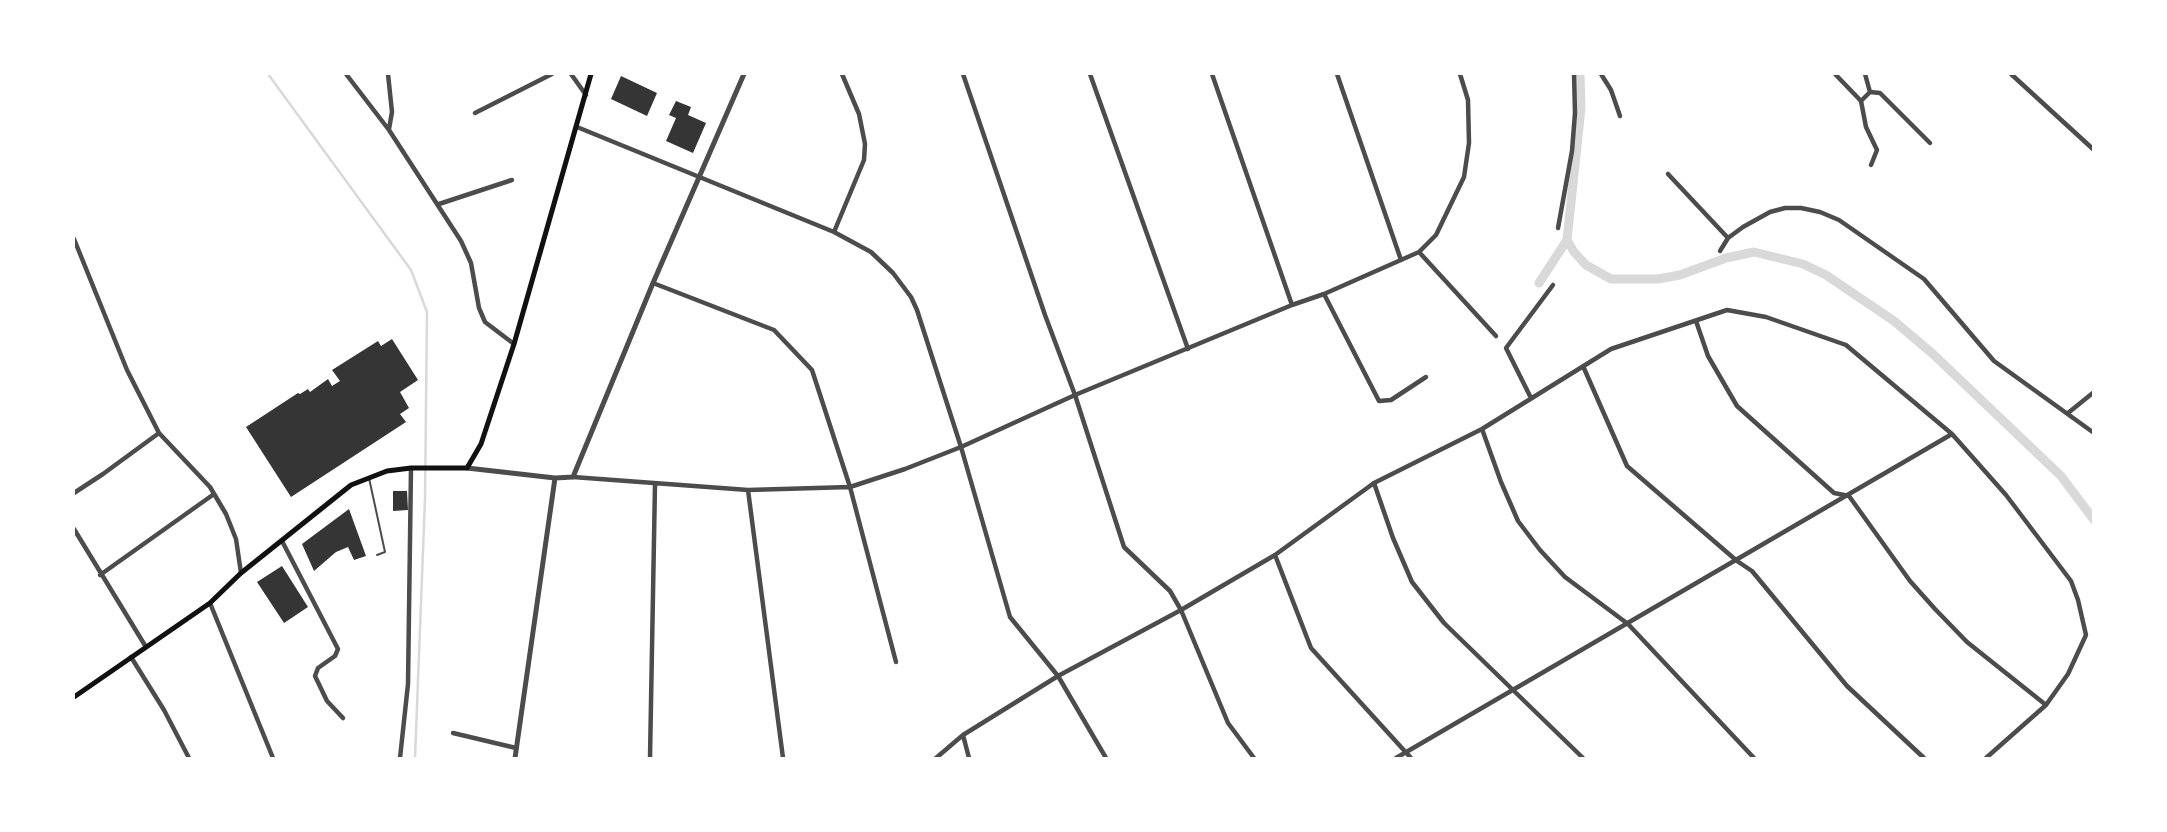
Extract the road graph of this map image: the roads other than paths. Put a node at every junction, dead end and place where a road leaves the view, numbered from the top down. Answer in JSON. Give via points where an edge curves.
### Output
{"nodes":[{"id":1,"x":346,"y":74,"type":"edge"},
{"id":2,"x":388,"y":74,"type":"edge"},
{"id":3,"x":552,"y":74,"type":"edge"},
{"id":4,"x":571,"y":74,"type":"edge"},
{"id":5,"x":591,"y":74,"type":"edge"},
{"id":6,"x":744,"y":74,"type":"edge"},
{"id":7,"x":842,"y":74,"type":"edge"},
{"id":8,"x":963,"y":74,"type":"edge"},
{"id":9,"x":1090,"y":74,"type":"edge"},
{"id":10,"x":1212,"y":74,"type":"edge"},
{"id":11,"x":1337,"y":74,"type":"edge"},
{"id":12,"x":1460,"y":74,"type":"edge"},
{"id":13,"x":1574,"y":74,"type":"edge"},
{"id":14,"x":1601,"y":74,"type":"edge"},
{"id":15,"x":1835,"y":74,"type":"edge"},
{"id":16,"x":1866,"y":74,"type":"edge"},
{"id":17,"x":2011,"y":74,"type":"edge"},
{"id":18,"x":1870,"y":92,"type":"junction"},
{"id":19,"x":586,"y":95,"type":"junction"},
{"id":20,"x":1861,"y":101,"type":"junction"},
{"id":21,"x":475,"y":113,"type":"dead end"},
{"id":22,"x":1620,"y":116,"type":"dead end"},
{"id":23,"x":577,"y":127,"type":"junction"},
{"id":24,"x":389,"y":130,"type":"junction"},
{"id":25,"x":1930,"y":143,"type":"dead end"},
{"id":26,"x":2094,"y":150,"type":"edge"},
{"id":27,"x":1871,"y":165,"type":"dead end"},
{"id":28,"x":1668,"y":174,"type":"dead end"},
{"id":29,"x":699,"y":176,"type":"junction"},
{"id":30,"x":512,"y":180,"type":"dead end"},
{"id":31,"x":439,"y":204,"type":"junction"},
{"id":32,"x":1558,"y":228,"type":"dead end"},
{"id":33,"x":834,"y":232,"type":"junction"},
{"id":34,"x":1728,"y":238,"type":"junction"},
{"id":35,"x":74,"y":239,"type":"edge"},
{"id":36,"x":1720,"y":251,"type":"dead end"},
{"id":37,"x":1419,"y":252,"type":"junction"},
{"id":38,"x":1401,"y":260,"type":"junction"},
{"id":39,"x":653,"y":283,"type":"junction"},
{"id":40,"x":1553,"y":285,"type":"dead end"},
{"id":41,"x":1324,"y":294,"type":"junction"},
{"id":42,"x":1292,"y":305,"type":"junction"},
{"id":43,"x":1696,"y":321,"type":"junction"},
{"id":44,"x":1496,"y":336,"type":"dead end"},
{"id":45,"x":514,"y":344,"type":"junction"},
{"id":46,"x":1188,"y":349,"type":"junction"},
{"id":47,"x":1584,"y":366,"type":"junction"},
{"id":48,"x":1426,"y":377,"type":"dead end"},
{"id":49,"x":2094,"y":392,"type":"edge"},
{"id":50,"x":1074,"y":395,"type":"junction"},
{"id":51,"x":1531,"y":398,"type":"junction"},
{"id":52,"x":2068,"y":413,"type":"junction"},
{"id":53,"x":1482,"y":429,"type":"junction"},
{"id":54,"x":159,"y":433,"type":"junction"},
{"id":55,"x":2094,"y":433,"type":"edge"},
{"id":56,"x":1952,"y":434,"type":"junction"},
{"id":57,"x":961,"y":447,"type":"junction"},
{"id":58,"x":467,"y":468,"type":"junction"},
{"id":59,"x":412,"y":469,"type":"junction"},
{"id":60,"x":369,"y":477,"type":"junction"},
{"id":61,"x":573,"y":477,"type":"junction"},
{"id":62,"x":555,"y":478,"type":"junction"},
{"id":63,"x":1374,"y":483,"type":"junction"},
{"id":64,"x":655,"y":484,"type":"junction"},
{"id":65,"x":850,"y":487,"type":"junction"},
{"id":66,"x":748,"y":490,"type":"junction"},
{"id":67,"x":74,"y":493,"type":"edge"},
{"id":68,"x":215,"y":494,"type":"junction"},
{"id":69,"x":1849,"y":496,"type":"junction"},
{"id":70,"x":74,"y":529,"type":"edge"},
{"id":71,"x":282,"y":541,"type":"junction"},
{"id":72,"x":377,"y":555,"type":"dead end"},
{"id":73,"x":1276,"y":555,"type":"junction"},
{"id":74,"x":1737,"y":561,"type":"junction"},
{"id":75,"x":241,"y":573,"type":"junction"},
{"id":76,"x":100,"y":575,"type":"junction"},
{"id":77,"x":209,"y":603,"type":"junction"},
{"id":78,"x":1181,"y":610,"type":"junction"},
{"id":79,"x":1628,"y":624,"type":"junction"},
{"id":80,"x":2086,"y":635,"type":"junction"},
{"id":81,"x":2094,"y":637,"type":"edge"},
{"id":82,"x":146,"y":647,"type":"junction"},
{"id":83,"x":131,"y":657,"type":"junction"},
{"id":84,"x":896,"y":662,"type":"dead end"},
{"id":85,"x":1058,"y":676,"type":"junction"},
{"id":86,"x":1514,"y":690,"type":"junction"},
{"id":87,"x":74,"y":696,"type":"edge"},
{"id":88,"x":2046,"y":705,"type":"junction"},
{"id":89,"x":343,"y":718,"type":"dead end"},
{"id":90,"x":453,"y":733,"type":"dead end"},
{"id":91,"x":963,"y":735,"type":"junction"},
{"id":92,"x":516,"y":748,"type":"junction"},
{"id":93,"x":1405,"y":753,"type":"junction"},
{"id":94,"x":189,"y":758,"type":"edge"},
{"id":95,"x":274,"y":758,"type":"edge"},
{"id":96,"x":400,"y":758,"type":"edge"},
{"id":97,"x":514,"y":758,"type":"edge"},
{"id":98,"x":650,"y":758,"type":"edge"},
{"id":99,"x":783,"y":758,"type":"edge"},
{"id":100,"x":936,"y":758,"type":"edge"},
{"id":101,"x":969,"y":758,"type":"edge"},
{"id":102,"x":1106,"y":758,"type":"edge"},
{"id":103,"x":1254,"y":758,"type":"edge"},
{"id":104,"x":1396,"y":758,"type":"edge"},
{"id":105,"x":1411,"y":758,"type":"edge"},
{"id":106,"x":1583,"y":758,"type":"edge"},
{"id":107,"x":1754,"y":758,"type":"edge"},
{"id":108,"x":1924,"y":758,"type":"edge"},
{"id":109,"x":1986,"y":758,"type":"edge"}],
"edges":[{"from":1,"to":24,"type":"street"},
{"from":2,"to":24,"type":"street"},
{"from":3,"to":21,"type":"street"},
{"from":4,"to":19,"type":"street"},
{"from":5,"to":19,"type":"main road"},
{"from":6,"to":29,"type":"street"},
{"from":7,"to":33,"type":"street","via":[[859,114],[865,144],[864,160]]},
{"from":8,"to":50,"type":"street"},
{"from":9,"to":46,"type":"street"},
{"from":10,"to":42,"type":"street"},
{"from":11,"to":38,"type":"street"},
{"from":12,"to":37,"type":"street","via":[[1468,100],[1464,177],[1436,236]]},
{"from":13,"to":32,"type":"street","via":[[1572,151]]},
{"from":14,"to":22,"type":"street"},
{"from":15,"to":20,"type":"street"},
{"from":16,"to":18,"type":"street"},
{"from":17,"to":26,"type":"street"},
{"from":18,"to":20,"type":"street"},
{"from":18,"to":25,"type":"street","via":[[1880,93]]},
{"from":19,"to":23,"type":"main road"},
{"from":20,"to":27,"type":"street","via":[[1877,150]]},
{"from":23,"to":29,"type":"street"},
{"from":23,"to":45,"type":"main road"},
{"from":24,"to":31,"type":"street"},
{"from":28,"to":34,"type":"street"},
{"from":29,"to":33,"type":"street"},
{"from":29,"to":39,"type":"street"},
{"from":30,"to":31,"type":"street"},
{"from":31,"to":45,"type":"street","via":[[471,263],[485,322]]},
{"from":33,"to":57,"type":"street","via":[[871,252],[911,297]]},
{"from":34,"to":36,"type":"street"},
{"from":34,"to":52,"type":"street","via":[[1785,208],[1820,212],[1839,220],[1924,279],[1994,361]]},
{"from":35,"to":54,"type":"street","via":[[127,370]]},
{"from":37,"to":38,"type":"street"},
{"from":37,"to":44,"type":"street"},
{"from":38,"to":41,"type":"street"},
{"from":39,"to":61,"type":"street"},
{"from":39,"to":65,"type":"street","via":[[774,330],[795,351],[812,370]]},
{"from":40,"to":51,"type":"street","via":[[1506,348]]},
{"from":41,"to":42,"type":"street"},
{"from":41,"to":48,"type":"street","via":[[1379,401],[1391,400]]},
{"from":42,"to":46,"type":"street"},
{"from":43,"to":47,"type":"street","via":[[1611,349]]},
{"from":43,"to":56,"type":"street","via":[[1727,310],[1746,313],[1846,345]]},
{"from":43,"to":69,"type":"street","via":[[1708,356],[1737,406],[1834,493]]},
{"from":45,"to":58,"type":"main road","via":[[481,444]]},
{"from":46,"to":50,"type":"street"},
{"from":47,"to":51,"type":"street"},
{"from":47,"to":74,"type":"street","via":[[1627,466]]},
{"from":49,"to":52,"type":"street"},
{"from":50,"to":57,"type":"street"},
{"from":50,"to":78,"type":"street","via":[[1124,547],[1170,591]]},
{"from":51,"to":53,"type":"street"},
{"from":52,"to":55,"type":"street"},
{"from":53,"to":63,"type":"street"},
{"from":53,"to":79,"type":"street","via":[[1518,521],[1565,577]]},
{"from":54,"to":67,"type":"street"},
{"from":54,"to":68,"type":"street"},
{"from":56,"to":69,"type":"street"},
{"from":56,"to":80,"type":"street","via":[[2006,495],[2071,581]]},
{"from":57,"to":65,"type":"street"},
{"from":57,"to":85,"type":"street","via":[[1010,617]]},
{"from":58,"to":59,"type":"main road"},
{"from":58,"to":62,"type":"street"},
{"from":59,"to":60,"type":"main road"},
{"from":59,"to":96,"type":"street","via":[[408,684]]},
{"from":60,"to":71,"type":"main road","via":[[351,485]]},
{"from":60,"to":72,"type":"lane","via":[[385,552]]},
{"from":61,"to":62,"type":"street"},
{"from":61,"to":64,"type":"street"},
{"from":62,"to":92,"type":"street"},
{"from":63,"to":73,"type":"street"},
{"from":63,"to":86,"type":"street","via":[[1412,582],[1444,623]]},
{"from":64,"to":66,"type":"street"},
{"from":64,"to":98,"type":"street"},
{"from":65,"to":66,"type":"street"},
{"from":65,"to":84,"type":"street"},
{"from":66,"to":99,"type":"street"},
{"from":68,"to":75,"type":"street","via":[[236,539]]},
{"from":68,"to":76,"type":"street"},
{"from":69,"to":74,"type":"street"},
{"from":69,"to":88,"type":"street","via":[[1935,609],[1967,642]]},
{"from":70,"to":76,"type":"street"},
{"from":71,"to":75,"type":"main road"},
{"from":71,"to":89,"type":"street","via":[[337,646],[337,653],[315,676],[327,701]]},
{"from":73,"to":78,"type":"street"},
{"from":73,"to":93,"type":"street","via":[[1311,649]]},
{"from":74,"to":79,"type":"street"},
{"from":74,"to":108,"type":"street","via":[[1752,571],[1847,686]]},
{"from":75,"to":77,"type":"main road"},
{"from":76,"to":82,"type":"street"},
{"from":77,"to":82,"type":"main road"},
{"from":77,"to":95,"type":"street"},
{"from":78,"to":85,"type":"street"},
{"from":78,"to":103,"type":"street","via":[[1228,723]]},
{"from":79,"to":86,"type":"street"},
{"from":79,"to":107,"type":"street"},
{"from":80,"to":81,"type":"street"},
{"from":80,"to":88,"type":"street","via":[[2068,674]]},
{"from":82,"to":83,"type":"main road"},
{"from":83,"to":87,"type":"main road"},
{"from":83,"to":94,"type":"street"},
{"from":85,"to":91,"type":"street"},
{"from":85,"to":102,"type":"street"},
{"from":86,"to":93,"type":"street"},
{"from":86,"to":106,"type":"street"},
{"from":88,"to":109,"type":"street"},
{"from":90,"to":92,"type":"street"},
{"from":91,"to":100,"type":"street"},
{"from":91,"to":101,"type":"street"},
{"from":92,"to":97,"type":"street"},
{"from":93,"to":104,"type":"street"},
{"from":93,"to":105,"type":"street"}]}
